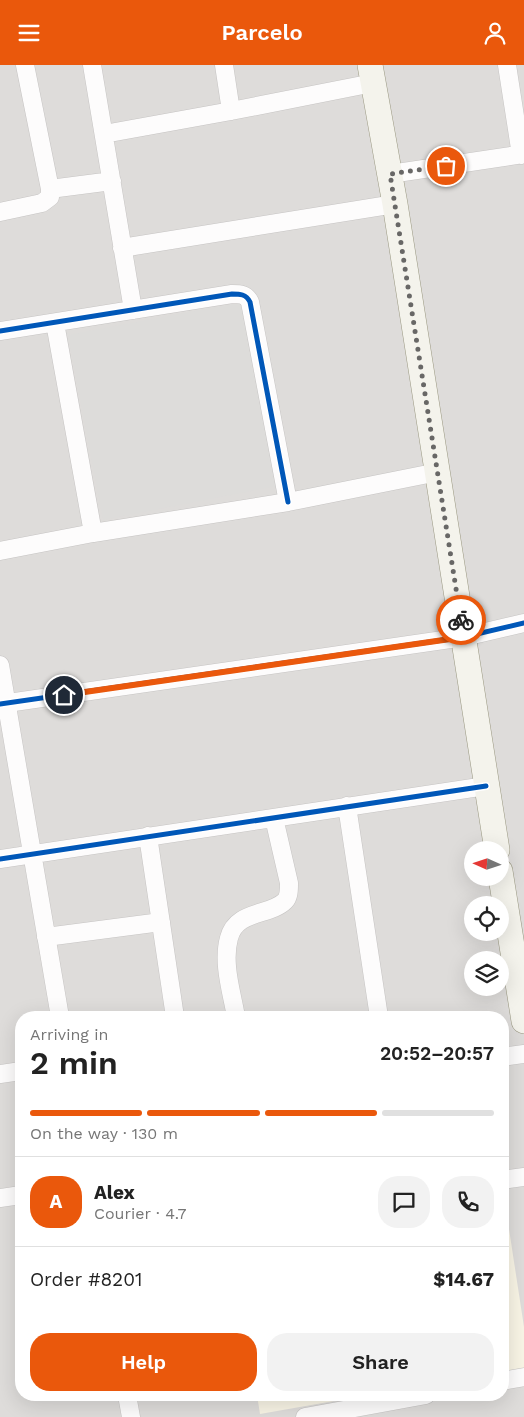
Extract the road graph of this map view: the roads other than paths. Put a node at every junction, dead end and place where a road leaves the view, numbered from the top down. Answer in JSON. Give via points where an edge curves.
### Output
{"nodes":[{"id":1,"x":92,"y":65,"type":"edge"},
{"id":2,"x":224,"y":65,"type":"edge"},
{"id":3,"x":507,"y":65,"type":"edge"},
{"id":4,"x":29,"y":66,"type":"edge"},
{"id":5,"x":372,"y":74,"type":"edge"},
{"id":6,"x":231,"y":111,"type":"junction"},
{"id":7,"x":104,"y":134,"type":"junction"},
{"id":8,"x":522,"y":154,"type":"edge"},
{"id":9,"x":390,"y":174,"type":"junction"},
{"id":10,"x":112,"y":181,"type":"junction"},
{"id":11,"x":50,"y":189,"type":"junction"},
{"id":12,"x":395,"y":204,"type":"junction"},
{"id":13,"x":0,"y":212,"type":"edge"},
{"id":14,"x":122,"y":248,"type":"junction"},
{"id":15,"x":133,"y":310,"type":"junction"},
{"id":16,"x":55,"y":323,"type":"junction"},
{"id":17,"x":0,"y":331,"type":"edge"},
{"id":18,"x":438,"y":472,"type":"junction"},
{"id":19,"x":288,"y":502,"type":"junction"},
{"id":20,"x":93,"y":533,"type":"junction"},
{"id":21,"x":0,"y":551,"type":"edge"},
{"id":22,"x":524,"y":623,"type":"edge"},
{"id":23,"x":464,"y":637,"type":"junction"},
{"id":24,"x":0,"y":665,"type":"edge"},
{"id":25,"x":3,"y":704,"type":"edge"},
{"id":26,"x":486,"y":786,"type":"junction"},
{"id":27,"x":347,"y":806,"type":"junction"},
{"id":28,"x":274,"y":818,"type":"junction"},
{"id":29,"x":148,"y":837,"type":"junction"},
{"id":30,"x":495,"y":841,"type":"edge"},
{"id":31,"x":32,"y":854,"type":"junction"},
{"id":32,"x":0,"y":859,"type":"edge"},
{"id":33,"x":502,"y":886,"type":"edge"},
{"id":34,"x":160,"y":923,"type":"junction"},
{"id":35,"x":46,"y":937,"type":"junction"},
{"id":36,"x":59,"y":1011,"type":"edge"},
{"id":37,"x":174,"y":1011,"type":"edge"},
{"id":38,"x":235,"y":1011,"type":"edge"},
{"id":39,"x":378,"y":1011,"type":"edge"},
{"id":40,"x":524,"y":1021,"type":"edge"},
{"id":41,"x":524,"y":1054,"type":"edge"},
{"id":42,"x":509,"y":1056,"type":"edge"},
{"id":43,"x":15,"y":1072,"type":"edge"},
{"id":44,"x":0,"y":1074,"type":"edge"},
{"id":45,"x":524,"y":1177,"type":"edge"},
{"id":46,"x":509,"y":1179,"type":"edge"},
{"id":47,"x":15,"y":1196,"type":"edge"},
{"id":48,"x":0,"y":1198,"type":"edge"},
{"id":49,"x":524,"y":1377,"type":"edge"},
{"id":50,"x":509,"y":1380,"type":"edge"},
{"id":51,"x":128,"y":1401,"type":"edge"},
{"id":52,"x":393,"y":1401,"type":"edge"},
{"id":53,"x":131,"y":1417,"type":"edge"},
{"id":54,"x":305,"y":1417,"type":"edge"}],
"edges":[{"from":1,"to":7,"type":"street"},
{"from":2,"to":6,"type":"street"},
{"from":3,"to":8,"type":"street"},
{"from":4,"to":11,"type":"street"},
{"from":5,"to":6,"type":"street"},
{"from":5,"to":9,"type":"main road"},
{"from":6,"to":7,"type":"street"},
{"from":7,"to":10,"type":"street"},
{"from":8,"to":9,"type":"street"},
{"from":9,"to":12,"type":"main road"},
{"from":10,"to":11,"type":"street"},
{"from":10,"to":14,"type":"street"},
{"from":11,"to":13,"type":"street","via":[[50,197],[42,203]]},
{"from":12,"to":14,"type":"street"},
{"from":12,"to":18,"type":"main road"},
{"from":14,"to":15,"type":"street"},
{"from":15,"to":16,"type":"street"},
{"from":15,"to":19,"type":"street","via":[[232,294],[244,294],[248,298]]},
{"from":16,"to":17,"type":"street"},
{"from":16,"to":20,"type":"street"},
{"from":18,"to":19,"type":"street"},
{"from":18,"to":23,"type":"main road"},
{"from":19,"to":20,"type":"street"},
{"from":20,"to":21,"type":"street"},
{"from":22,"to":23,"type":"street"},
{"from":23,"to":25,"type":"street"},
{"from":23,"to":26,"type":"main road"},
{"from":24,"to":25,"type":"street"},
{"from":25,"to":31,"type":"street"},
{"from":26,"to":27,"type":"street"},
{"from":26,"to":30,"type":"main road"},
{"from":27,"to":28,"type":"street"},
{"from":27,"to":39,"type":"street"},
{"from":28,"to":29,"type":"street"},
{"from":28,"to":38,"type":"street","via":[[289,893],[277,906],[246,917],[229,936],[228,973]]},
{"from":29,"to":31,"type":"street"},
{"from":29,"to":34,"type":"street"},
{"from":31,"to":32,"type":"street"},
{"from":31,"to":35,"type":"street"},
{"from":33,"to":40,"type":"main road"},
{"from":34,"to":35,"type":"street"},
{"from":34,"to":37,"type":"street"},
{"from":35,"to":36,"type":"street"},
{"from":41,"to":42,"type":"street"},
{"from":43,"to":44,"type":"street"},
{"from":45,"to":46,"type":"street"},
{"from":47,"to":48,"type":"street"},
{"from":49,"to":50,"type":"street"},
{"from":51,"to":53,"type":"street"},
{"from":52,"to":54,"type":"street"}]}
